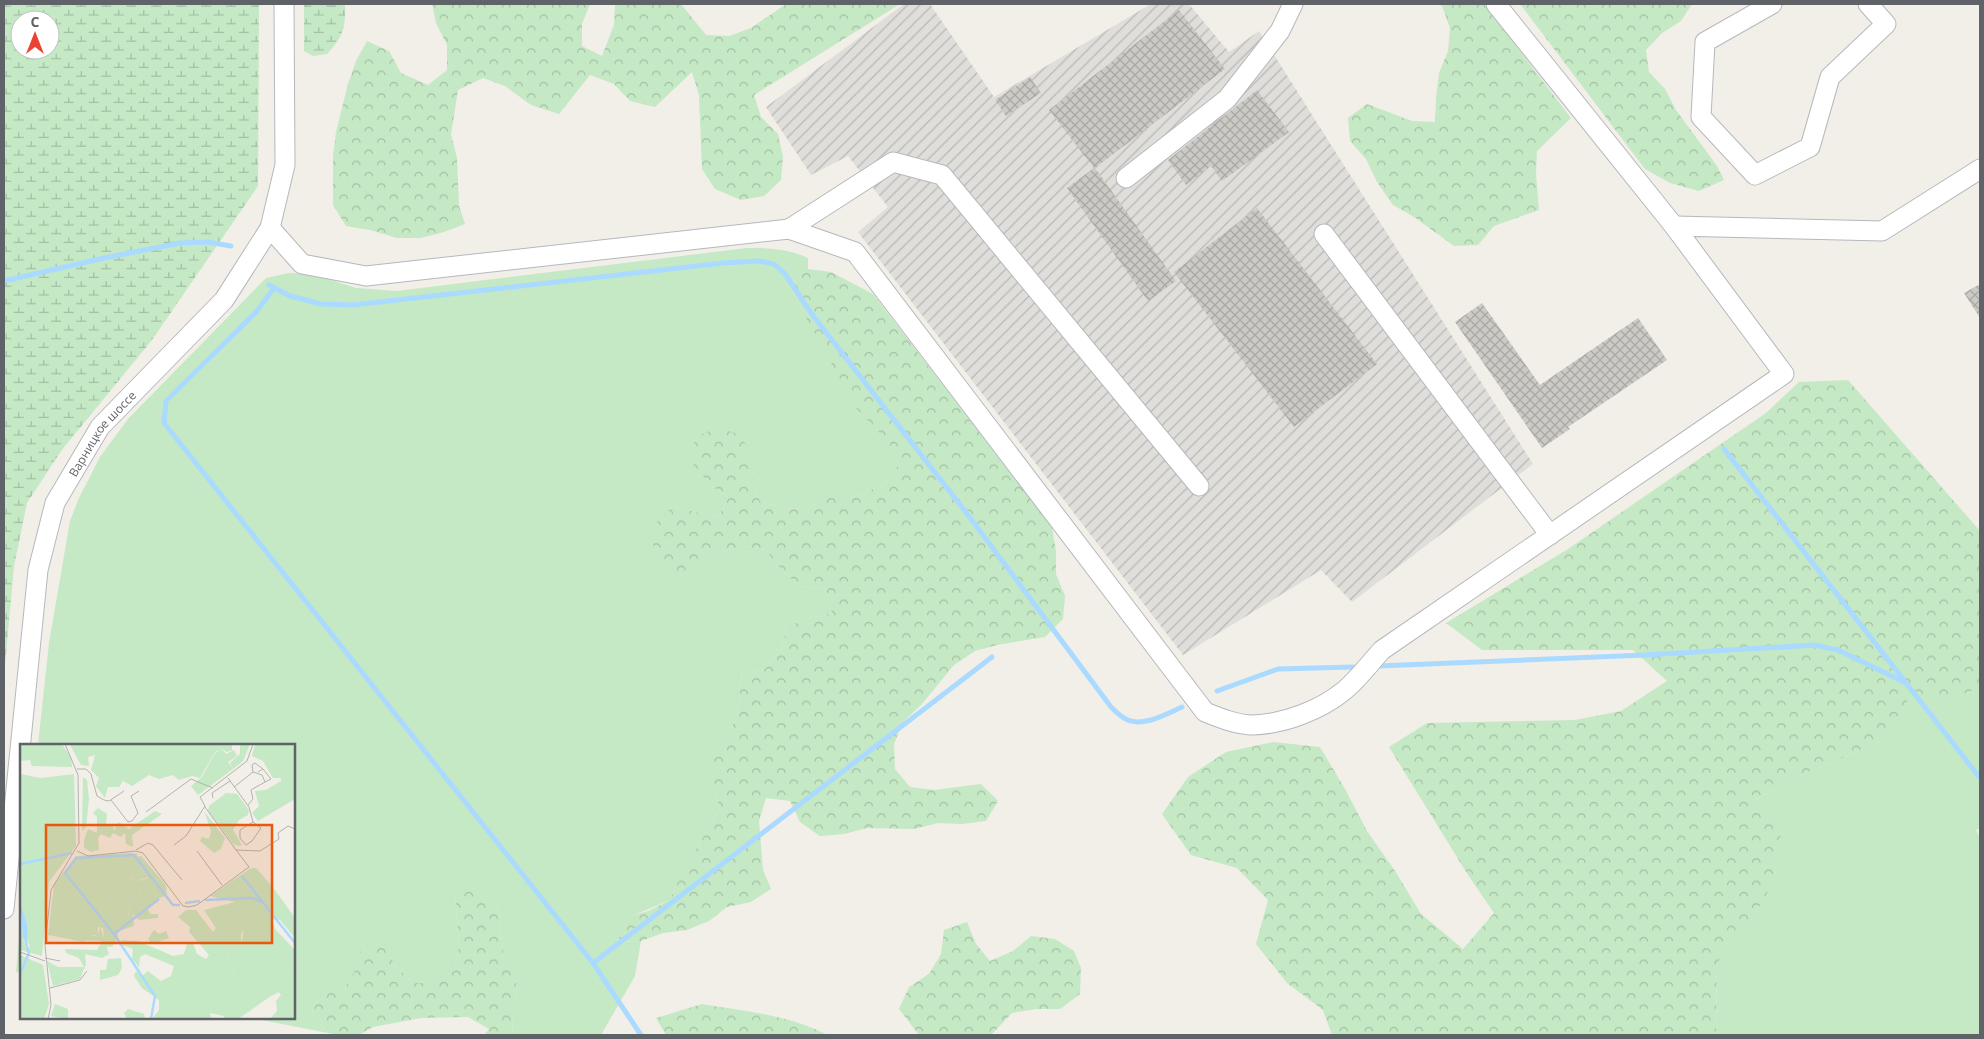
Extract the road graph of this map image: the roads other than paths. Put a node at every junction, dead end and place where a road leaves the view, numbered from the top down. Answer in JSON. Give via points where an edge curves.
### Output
{"nodes":[{"id":1,"x":284,"y":4,"type":"edge"},
{"id":2,"x":1293,"y":4,"type":"edge"},
{"id":3,"x":1496,"y":4,"type":"edge"},
{"id":4,"x":1772,"y":4,"type":"edge"},
{"id":5,"x":1868,"y":4,"type":"edge"},
{"id":6,"x":1980,"y":169,"type":"edge"},
{"id":7,"x":1126,"y":178,"type":"dead end"},
{"id":8,"x":1674,"y":226,"type":"junction"},
{"id":9,"x":270,"y":228,"type":"junction"},
{"id":10,"x":789,"y":229,"type":"junction"},
{"id":11,"x":1324,"y":234,"type":"dead end"},
{"id":12,"x":1199,"y":486,"type":"dead end"},
{"id":13,"x":1550,"y":534,"type":"junction"},
{"id":14,"x":21,"y":744,"type":"edge"},
{"id":15,"x":20,"y":750,"type":"edge"},
{"id":16,"x":4,"y":910,"type":"edge"}],
"edges":[{"from":1,"to":9,"type":"street","name":"Варницкое шоссе","via":[[285,165]]},
{"from":2,"to":7,"type":"street","via":[[1280,31],[1227,99]]},
{"from":3,"to":8,"type":"street"},
{"from":4,"to":5,"type":"street","via":[[1705,42],[1701,117],[1755,175],[1810,147],[1830,77],[1886,24]]},
{"from":6,"to":8,"type":"street","via":[[1882,232]]},
{"from":8,"to":13,"type":"street","via":[[1784,374]]},
{"from":9,"to":10,"type":"street","via":[[302,264],[366,276]]},
{"from":9,"to":14,"type":"street","name":"Варницкое шоссе","via":[[224,300],[100,428],[55,503],[38,570]]},
{"from":10,"to":12,"type":"street","via":[[893,162],[942,175]]},
{"from":10,"to":13,"type":"street","via":[[854,252],[1205,712],[1227,721],[1252,725],[1300,715],[1323,704],[1345,690],[1382,650]]},
{"from":11,"to":13,"type":"street"},
{"from":15,"to":16,"type":"street","name":"Варницкое шоссе"}]}
